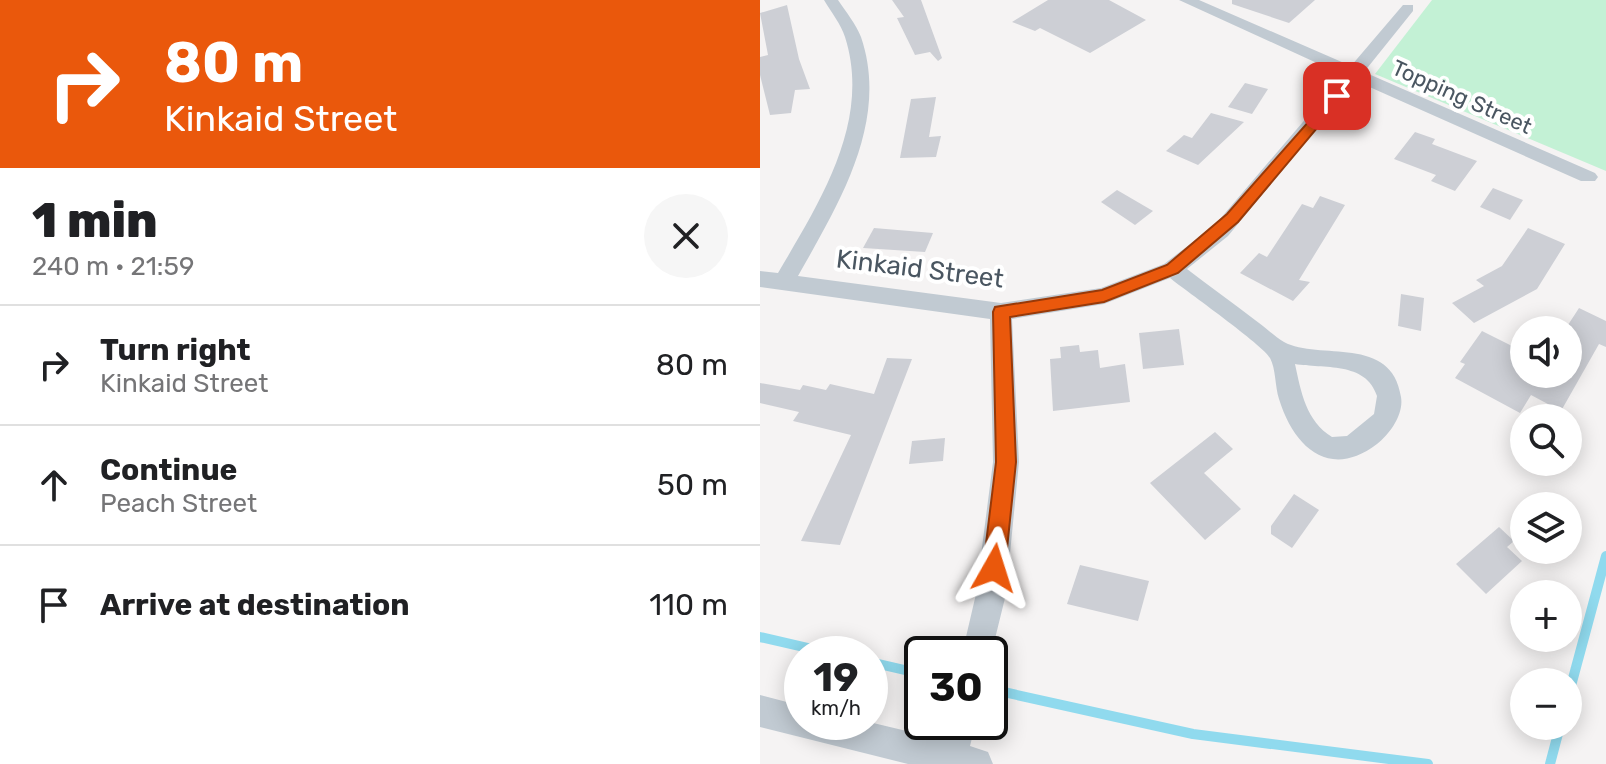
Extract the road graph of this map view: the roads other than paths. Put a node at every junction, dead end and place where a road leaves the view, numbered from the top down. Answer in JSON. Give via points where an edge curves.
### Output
{"nodes":[{"id":1,"x":831,"y":0,"type":"edge"},
{"id":2,"x":1186,"y":0,"type":"edge"},
{"id":3,"x":1408,"y":8,"type":"dead end"},
{"id":4,"x":1356,"y":75,"type":"junction"},
{"id":5,"x":1588,"y":177,"type":"dead end"},
{"id":6,"x":1172,"y":269,"type":"junction"},
{"id":7,"x":760,"y":279,"type":"edge"},
{"id":8,"x":784,"y":282,"type":"junction"},
{"id":9,"x":1001,"y":312,"type":"junction"},
{"id":10,"x":1280,"y":351,"type":"junction"},
{"id":11,"x":981,"y":636,"type":"edge"},
{"id":12,"x":760,"y":711,"type":"edge"},
{"id":13,"x":784,"y":717,"type":"edge"},
{"id":14,"x":874,"y":740,"type":"edge"},
{"id":15,"x":961,"y":740,"type":"edge"},
{"id":16,"x":963,"y":762,"type":"edge"}],
"edges":[{"from":1,"to":8,"type":"street","via":[[862,64],[861,113],[842,173]]},
{"from":2,"to":4,"type":"street","name":"Topping Street"},
{"from":3,"to":4,"type":"street","name":"Kinkaid Street"},
{"from":4,"to":5,"type":"street","name":"Topping Street"},
{"from":4,"to":6,"type":"street","name":"Kinkaid Street","via":[[1237,214]]},
{"from":6,"to":9,"type":"street","name":"Kinkaid Street","via":[[1104,296]]},
{"from":6,"to":10,"type":"street"},
{"from":7,"to":8,"type":"street","name":"Kinkaid Street"},
{"from":8,"to":9,"type":"street","name":"Kinkaid Street"},
{"from":9,"to":11,"type":"street","via":[[1006,462]]},
{"from":10,"to":10,"type":"street","via":[[1293,407],[1324,446],[1349,450],[1387,419],[1389,393],[1371,370],[1352,360]]},
{"from":12,"to":13,"type":"street"},
{"from":14,"to":16,"type":"street"},
{"from":15,"to":16,"type":"street"}]}
